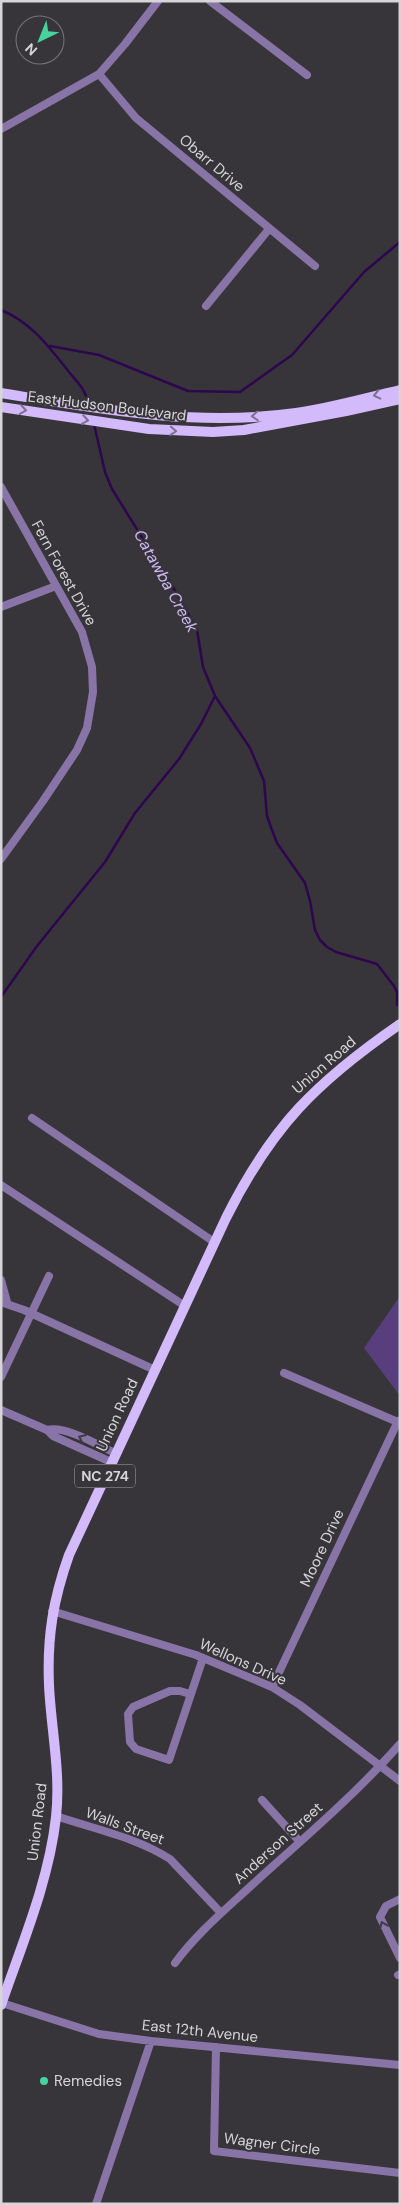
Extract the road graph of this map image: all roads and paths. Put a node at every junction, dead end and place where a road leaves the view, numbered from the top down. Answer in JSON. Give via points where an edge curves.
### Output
{"nodes":[{"id":1,"x":158,"y":1,"type":"edge"},
{"id":2,"x":210,"y":1,"type":"edge"},
{"id":3,"x":99,"y":74,"type":"junction"},
{"id":4,"x":307,"y":75,"type":"dead end"},
{"id":5,"x":1,"y":130,"type":"edge"},
{"id":6,"x":269,"y":229,"type":"junction"},
{"id":7,"x":315,"y":266,"type":"dead end"},
{"id":8,"x":206,"y":306,"type":"dead end"},
{"id":9,"x":400,"y":390,"type":"edge"},
{"id":10,"x":1,"y":393,"type":"edge"},
{"id":11,"x":400,"y":399,"type":"edge"},
{"id":12,"x":356,"y":404,"type":"junction"},
{"id":13,"x":1,"y":407,"type":"edge"},
{"id":14,"x":1,"y":487,"type":"edge"},
{"id":15,"x":56,"y":586,"type":"junction"},
{"id":16,"x":1,"y":607,"type":"edge"},
{"id":17,"x":1,"y":859,"type":"edge"},
{"id":18,"x":400,"y":1024,"type":"edge"},
{"id":19,"x":32,"y":1118,"type":"dead end"},
{"id":20,"x":1,"y":1185,"type":"edge"},
{"id":21,"x":214,"y":1242,"type":"junction"},
{"id":22,"x":49,"y":1276,"type":"dead end"},
{"id":23,"x":1,"y":1280,"type":"edge"},
{"id":24,"x":4,"y":1302,"type":"edge"},
{"id":25,"x":184,"y":1306,"type":"junction"},
{"id":26,"x":30,"y":1313,"type":"junction"},
{"id":27,"x":154,"y":1370,"type":"junction"},
{"id":28,"x":284,"y":1373,"type":"dead end"},
{"id":29,"x":1,"y":1377,"type":"edge"},
{"id":30,"x":1,"y":1410,"type":"edge"},
{"id":31,"x":399,"y":1422,"type":"edge"},
{"id":32,"x":113,"y":1458,"type":"junction"},
{"id":33,"x":52,"y":1611,"type":"junction"},
{"id":34,"x":203,"y":1658,"type":"junction"},
{"id":35,"x":272,"y":1687,"type":"junction"},
{"id":36,"x":190,"y":1694,"type":"junction"},
{"id":37,"x":400,"y":1744,"type":"edge"},
{"id":38,"x":380,"y":1766,"type":"junction"},
{"id":39,"x":400,"y":1781,"type":"edge"},
{"id":40,"x":262,"y":1800,"type":"dead end"},
{"id":41,"x":56,"y":1816,"type":"junction"},
{"id":42,"x":300,"y":1842,"type":"junction"},
{"id":43,"x":400,"y":1899,"type":"edge"},
{"id":44,"x":221,"y":1914,"type":"junction"},
{"id":45,"x":400,"y":1958,"type":"edge"},
{"id":46,"x":175,"y":1963,"type":"dead end"},
{"id":47,"x":2,"y":2004,"type":"edge"},
{"id":48,"x":151,"y":2041,"type":"junction"},
{"id":49,"x":216,"y":2047,"type":"junction"},
{"id":50,"x":400,"y":2065,"type":"edge"},
{"id":51,"x":400,"y":2173,"type":"edge"},
{"id":52,"x":96,"y":2204,"type":"edge"}],
"edges":[{"from":1,"to":3,"type":"street"},
{"from":2,"to":4,"type":"street"},
{"from":3,"to":5,"type":"street"},
{"from":3,"to":6,"type":"street","name":"Obarr Drive","via":[[136,118]]},
{"from":6,"to":7,"type":"street","name":"Obarr Drive"},
{"from":6,"to":8,"type":"street"},
{"from":9,"to":12,"type":"main road","name":"East Hudson Boulevard","one_way":true},
{"from":12,"to":10,"type":"main road","name":"East Hudson Boulevard","one_way":true,"via":[[296,413],[164,417]]},
{"from":11,"to":12,"type":"main road","name":"East Hudson Boulevard"},
{"from":13,"to":12,"type":"main road","name":"East Hudson Boulevard","one_way":true,"via":[[180,431],[236,430]]},
{"from":14,"to":15,"type":"street","name":"Fern Forest Drive"},
{"from":15,"to":16,"type":"street"},
{"from":15,"to":17,"type":"street","name":"Fern Forest Drive","via":[[77,621],[88,649],[93,680],[91,710],[71,761]]},
{"from":18,"to":21,"type":"main road","name":"Union Road","number":"NC 274","via":[[337,1070],[290,1116],[250,1171]]},
{"from":19,"to":21,"type":"street"},
{"from":20,"to":25,"type":"street"},
{"from":21,"to":25,"type":"main road","name":"Union Road","number":"NC 274"},
{"from":22,"to":26,"type":"street"},
{"from":23,"to":24,"type":"street"},
{"from":24,"to":26,"type":"street"},
{"from":25,"to":27,"type":"main road","name":"Union Road","number":"NC 274"},
{"from":26,"to":27,"type":"street"},
{"from":26,"to":29,"type":"street"},
{"from":27,"to":32,"type":"main road","name":"Union Road","number":"NC 274"},
{"from":28,"to":31,"type":"street"},
{"from":30,"to":32,"type":"street","via":[[47,1430],[65,1431]]},
{"from":31,"to":35,"type":"street","name":"Moore Drive"},
{"from":32,"to":33,"type":"main road","name":"Union Road","number":"NC 274","via":[[69,1555]]},
{"from":33,"to":34,"type":"street","name":"Wellons Drive"},
{"from":33,"to":41,"type":"main road","name":"Union Road","number":"NC 274","via":[[48,1654],[58,1769]]},
{"from":34,"to":35,"type":"street","name":"Wellons Drive"},
{"from":34,"to":36,"type":"street"},
{"from":35,"to":38,"type":"street","name":"Wellons Drive"},
{"from":36,"to":36,"type":"street","via":[[169,1760],[136,1749],[130,1742],[128,1714],[133,1707],[170,1691]]},
{"from":37,"to":38,"type":"street","name":"Anderson Street"},
{"from":38,"to":39,"type":"street","name":"Wellons Drive"},
{"from":38,"to":42,"type":"street","name":"Anderson Street"},
{"from":40,"to":42,"type":"street"},
{"from":41,"to":44,"type":"street","name":"Walls Street","via":[[160,1852]]},
{"from":41,"to":47,"type":"main road","name":"Union Road","number":"NC 274","via":[[45,1872]]},
{"from":42,"to":44,"type":"street","name":"Anderson Street"},
{"from":45,"to":43,"type":"street","one_way":true,"via":[[380,1917],[386,1906]]},
{"from":44,"to":46,"type":"street","name":"Anderson Street","via":[[189,1944]]},
{"from":47,"to":48,"type":"street","name":"East 12th Avenue","via":[[87,2031]]},
{"from":48,"to":49,"type":"street","name":"East 12th Avenue"},
{"from":48,"to":52,"type":"street"},
{"from":49,"to":50,"type":"street","name":"East 12th Avenue"},
{"from":49,"to":51,"type":"street","name":"Wagner Circle","via":[[214,2151]]}]}
